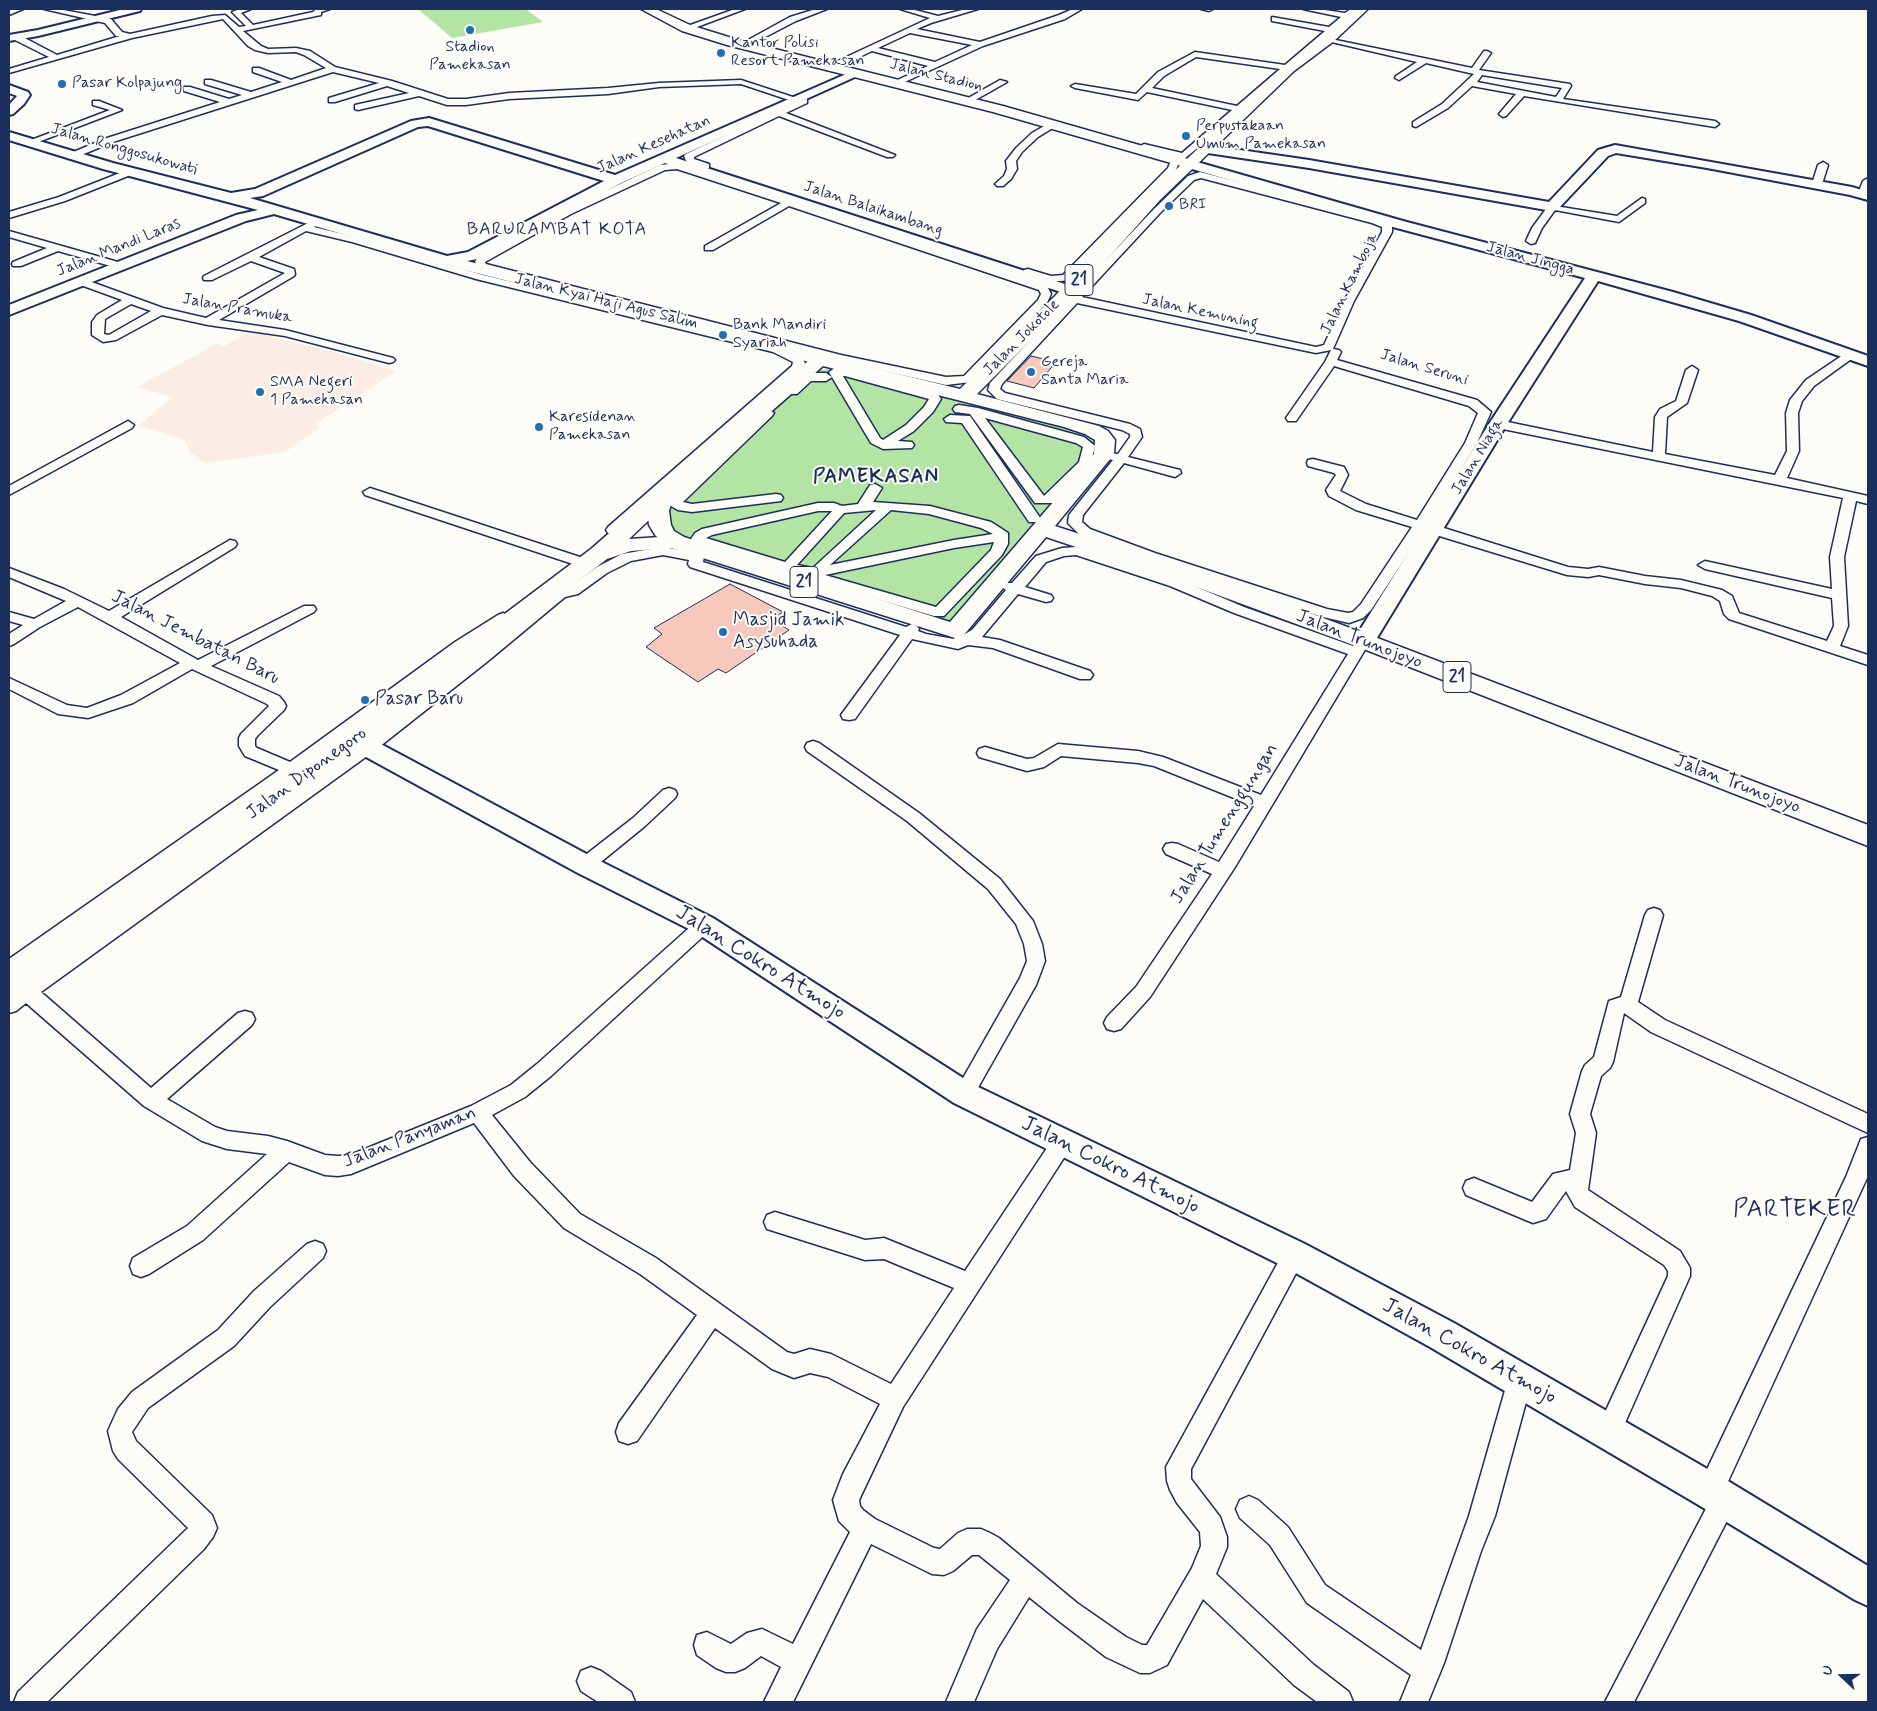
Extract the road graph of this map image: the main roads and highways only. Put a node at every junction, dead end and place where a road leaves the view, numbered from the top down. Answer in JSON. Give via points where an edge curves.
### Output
{"nodes":[{"id":1,"x":136,"y":9,"type":"edge"},
{"id":2,"x":647,"y":9,"type":"edge"},
{"id":3,"x":1354,"y":13,"type":"edge"},
{"id":4,"x":12,"y":37,"type":"edge"},
{"id":5,"x":853,"y":74,"type":"junction"},
{"id":6,"x":9,"y":89,"type":"edge"},
{"id":7,"x":9,"y":111,"type":"edge"},
{"id":8,"x":9,"y":136,"type":"edge"},
{"id":9,"x":666,"y":158,"type":"junction"},
{"id":10,"x":1192,"y":159,"type":"junction"},
{"id":11,"x":616,"y":180,"type":"junction"},
{"id":12,"x":1867,"y":187,"type":"edge"},
{"id":13,"x":254,"y":199,"type":"junction"},
{"id":14,"x":279,"y":212,"type":"junction"},
{"id":15,"x":241,"y":218,"type":"junction"},
{"id":16,"x":471,"y":261,"type":"junction"},
{"id":17,"x":1594,"y":276,"type":"junction"},
{"id":18,"x":1069,"y":298,"type":"junction"},
{"id":19,"x":9,"y":310,"type":"edge"},
{"id":20,"x":1868,"y":361,"type":"edge"},
{"id":21,"x":823,"y":368,"type":"junction"},
{"id":22,"x":961,"y":409,"type":"junction"},
{"id":23,"x":664,"y":496,"type":"junction"},
{"id":24,"x":1038,"y":524,"type":"junction"},
{"id":25,"x":676,"y":542,"type":"junction"},
{"id":26,"x":588,"y":560,"type":"junction"},
{"id":27,"x":1360,"y":646,"type":"junction"},
{"id":28,"x":361,"y":744,"type":"junction"},
{"id":29,"x":1868,"y":836,"type":"edge"},
{"id":30,"x":14,"y":987,"type":"edge"},
{"id":31,"x":1868,"y":1587,"type":"edge"}],
"edges":[{"from":1,"to":4,"type":"main road"},
{"from":2,"to":5,"type":"main road","name":"Jalan Stadion","via":[[686,28]]},
{"from":3,"to":10,"type":"main road","name":"Jalan Jokotole","number":"21","via":[[1242,109]]},
{"from":5,"to":9,"type":"main road","name":"Jalan Kesehatan"},
{"from":5,"to":10,"type":"main road","name":"Jalan Stadion","via":[[968,100]]},
{"from":6,"to":7,"type":"main road","via":[[24,97]]},
{"from":8,"to":13,"type":"main road","name":"Jalan Ronggosukowati","via":[[230,198]]},
{"from":9,"to":11,"type":"main road","name":"Jalan Kesehatan"},
{"from":9,"to":18,"type":"main road","name":"Jalan Balaikambang"},
{"from":10,"to":12,"type":"main road","via":[[1309,164],[1552,206],[1608,150],[1817,184]]},
{"from":10,"to":17,"type":"main road","name":"Jalan Jingga","via":[[1398,224]]},
{"from":10,"to":18,"type":"main road","name":"Jalan Jokotole","number":"21"},
{"from":11,"to":13,"type":"main road","via":[[429,122],[415,124]]},
{"from":11,"to":16,"type":"main road","name":"Jalan Kesehatan"},
{"from":13,"to":14,"type":"main road","name":"Jalan Ronggosukowati"},
{"from":13,"to":15,"type":"main road","via":[[251,210]]},
{"from":14,"to":15,"type":"main road","name":"Jalan Mandi Laras","via":[[260,212]]},
{"from":14,"to":16,"type":"main road","name":"Jalan Kesehatan","via":[[311,225],[447,260]]},
{"from":15,"to":19,"type":"main road","name":"Jalan Mandi Laras"},
{"from":16,"to":21,"type":"main road","name":"Jalan Kyai Haji Agus Salim","via":[[770,344]]},
{"from":17,"to":20,"type":"main road","name":"Jalan Jingga","via":[[1728,313]]},
{"from":17,"to":27,"type":"main road","name":"Jalan Niaga","via":[[1427,528]]},
{"from":18,"to":22,"type":"main road","name":"Jalan Jokotole","number":"21"},
{"from":21,"to":22,"type":"main road","name":"Jalan Kyai Haji Agus Salim"},
{"from":21,"to":23,"type":"main road","name":"Jalan Diponegoro","via":[[730,436]]},
{"from":22,"to":24,"type":"main road","name":"Jalan Kyai Haji Agus Salim","via":[[1092,430],[1105,440],[1112,456]]},
{"from":23,"to":25,"type":"main road","number":"21","via":[[658,511],[660,525]]},
{"from":23,"to":26,"type":"main road","name":"Jalan Diponegoro"},
{"from":24,"to":25,"type":"main road","number":"21","via":[[1006,585],[956,636],[853,598]]},
{"from":24,"to":27,"type":"main road","name":"Jalan Trunojoyo","number":"21","via":[[1204,582]]},
{"from":25,"to":26,"type":"main road","name":"Jalan Diponegoro","via":[[629,545]]},
{"from":26,"to":28,"type":"main road","name":"Jalan Diponegoro"},
{"from":27,"to":29,"type":"main road","name":"Jalan Trunojoyo","number":"21"},
{"from":28,"to":30,"type":"main road","name":"Jalan Diponegoro","via":[[298,772]]},
{"from":28,"to":31,"type":"main road","name":"Jalan Cokro Atmojo","via":[[704,925],[964,1094],[1294,1255],[1520,1380]]}]}
